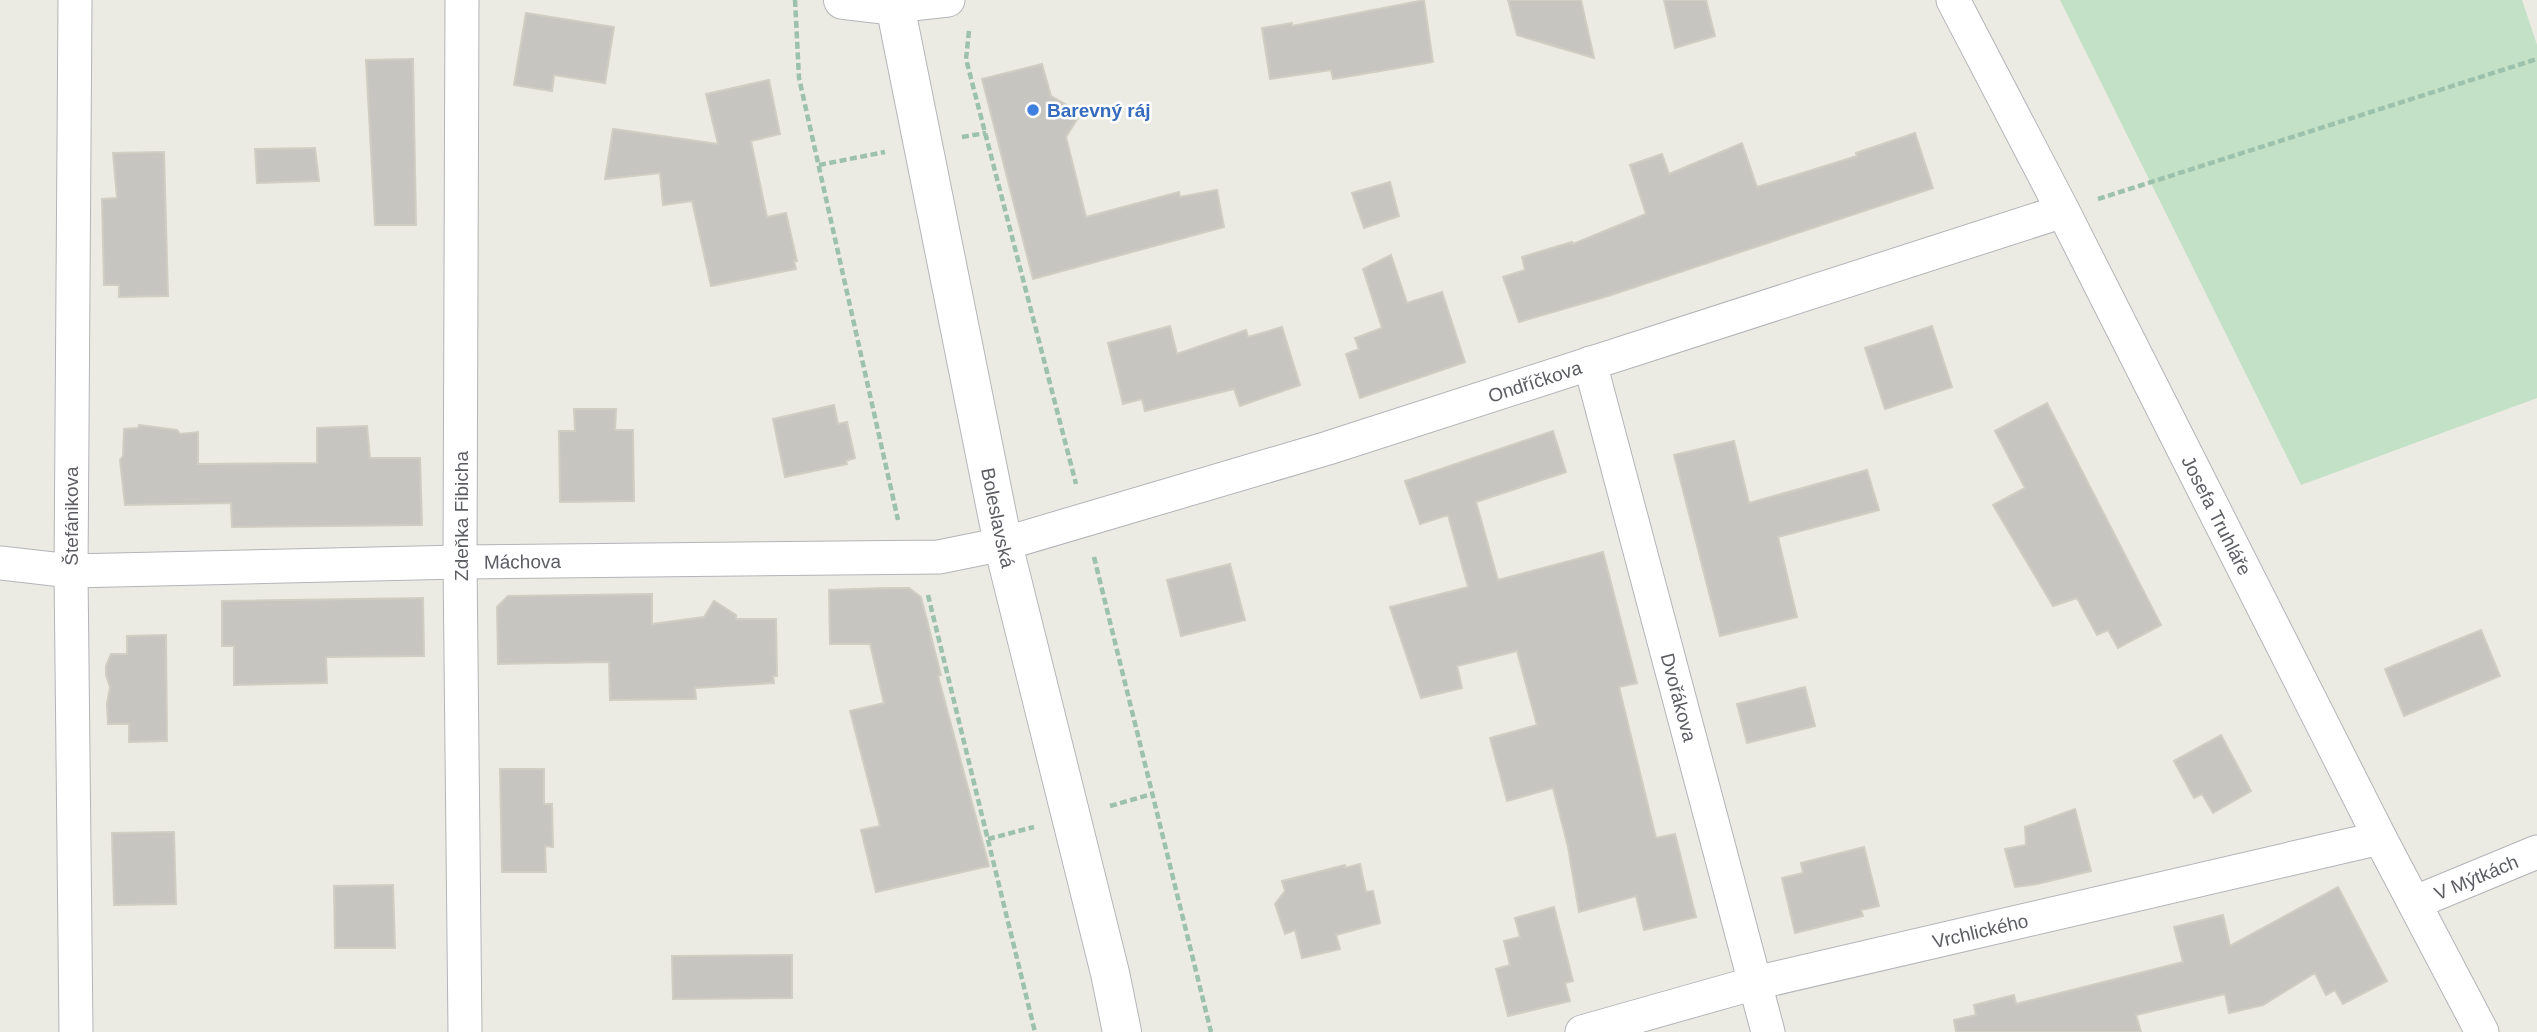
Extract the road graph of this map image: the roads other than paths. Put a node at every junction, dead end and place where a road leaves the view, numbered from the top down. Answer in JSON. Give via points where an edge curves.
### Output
{"nodes":[{"id":1,"x":75,"y":0,"type":"edge"},
{"id":2,"x":462,"y":0,"type":"edge"},
{"id":3,"x":843,"y":0,"type":"edge"},
{"id":4,"x":948,"y":0,"type":"edge"},
{"id":5,"x":1953,"y":0,"type":"edge"},
{"id":6,"x":894,"y":3,"type":"edge"},
{"id":7,"x":2063,"y":211,"type":"junction"},
{"id":8,"x":1590,"y":363,"type":"junction"},
{"id":9,"x":1003,"y":544,"type":"junction"},
{"id":10,"x":460,"y":562,"type":"junction"},
{"id":11,"x":0,"y":563,"type":"edge"},
{"id":12,"x":71,"y":571,"type":"junction"},
{"id":13,"x":2380,"y":838,"type":"junction"},
{"id":14,"x":2537,"y":852,"type":"edge"},
{"id":15,"x":2416,"y":902,"type":"junction"},
{"id":16,"x":1755,"y":983,"type":"junction"},
{"id":17,"x":76,"y":1032,"type":"edge"},
{"id":18,"x":465,"y":1032,"type":"edge"},
{"id":19,"x":1122,"y":1032,"type":"edge"},
{"id":20,"x":1582,"y":1032,"type":"edge"},
{"id":21,"x":1768,"y":1032,"type":"edge"},
{"id":22,"x":2482,"y":1032,"type":"edge"}],
"edges":[{"from":1,"to":12,"type":"street","name":"Štefánikova"},
{"from":2,"to":10,"type":"street","name":"Zdeňka Fibicha"},
{"from":3,"to":6,"type":"main road"},
{"from":4,"to":6,"type":"street"},
{"from":5,"to":7,"type":"street","name":"Josefa Truhláře"},
{"from":6,"to":9,"type":"main road","name":"Boleslavská"},
{"from":7,"to":8,"type":"street","name":"Ondříčkova"},
{"from":7,"to":13,"type":"street","name":"Josefa Truhláře"},
{"from":8,"to":9,"type":"street","name":"Ondříčkova","via":[[1328,448]]},
{"from":8,"to":16,"type":"street","name":"Dvořákova"},
{"from":9,"to":10,"type":"street","name":"Máchova","via":[[906,559]]},
{"from":9,"to":19,"type":"main road","name":"Boleslavská"},
{"from":10,"to":12,"type":"street","name":"Máchova"},
{"from":10,"to":18,"type":"street","name":"Zdeňka Fibicha"},
{"from":11,"to":12,"type":"street","name":"Máchova"},
{"from":12,"to":17,"type":"street","name":"Štefánikova"},
{"from":13,"to":15,"type":"street","name":"Josefa Truhláře"},
{"from":13,"to":16,"type":"street","name":"Vrchlického"},
{"from":14,"to":15,"type":"street","name":"V Mýtkách"},
{"from":15,"to":22,"type":"street","name":"Josefa Truhláře"},
{"from":16,"to":20,"type":"street","name":"Vrchlického"},
{"from":16,"to":21,"type":"street","name":"Dvořákova"}]}
